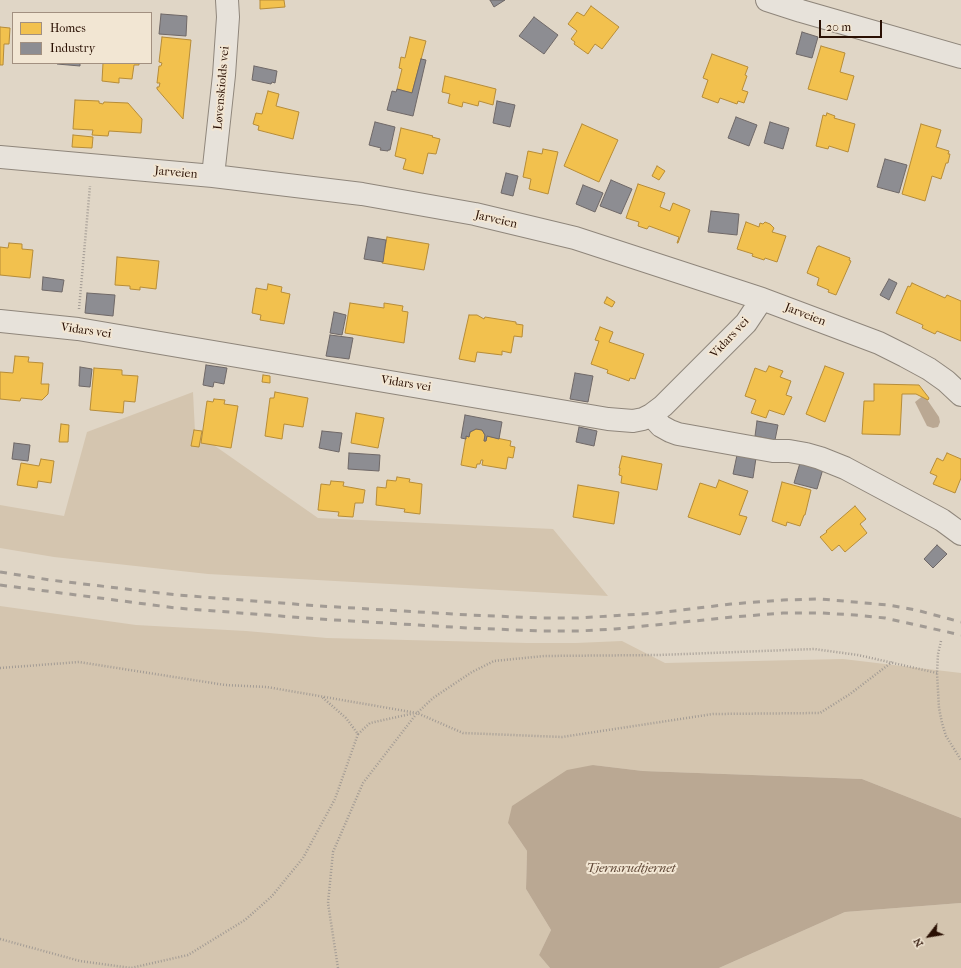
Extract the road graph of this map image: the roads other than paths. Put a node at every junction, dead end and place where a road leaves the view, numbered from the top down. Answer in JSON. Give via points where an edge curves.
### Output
{"nodes":[{"id":1,"x":227,"y":0,"type":"edge"},
{"id":2,"x":766,"y":0,"type":"edge"},
{"id":3,"x":961,"y":56,"type":"edge"},
{"id":4,"x":0,"y":157,"type":"edge"},
{"id":5,"x":213,"y":176,"type":"junction"},
{"id":6,"x":762,"y":299,"type":"junction"},
{"id":7,"x":0,"y":321,"type":"edge"},
{"id":8,"x":961,"y":395,"type":"edge"},
{"id":9,"x":651,"y":415,"type":"junction"},
{"id":10,"x":961,"y":534,"type":"edge"}],
"edges":[{"from":1,"to":5,"type":"street","name":"Løvenskiolds vei","via":[[224,75]]},
{"from":2,"to":3,"type":"street"},
{"from":4,"to":5,"type":"street","name":"Jarveien"},
{"from":5,"to":6,"type":"street","name":"Jarveien","via":[[362,194],[475,214],[575,238]]},
{"from":6,"to":8,"type":"street","name":"Jarveien","via":[[873,341],[905,356],[946,381]]},
{"from":6,"to":9,"type":"street","name":"Vidars vei","via":[[746,323]]},
{"from":7,"to":9,"type":"street","name":"Vidars vei","via":[[78,329],[608,418],[633,421]]},
{"from":9,"to":10,"type":"street","via":[[661,426],[678,434],[820,458],[845,468],[918,507]]}]}
